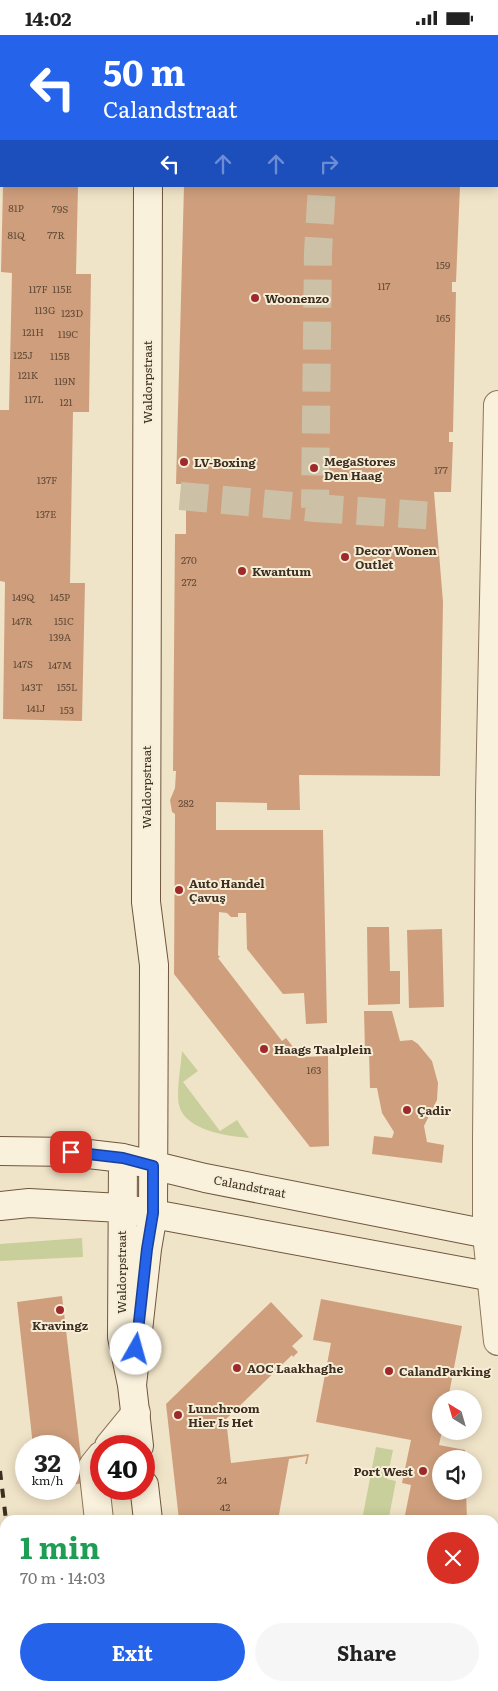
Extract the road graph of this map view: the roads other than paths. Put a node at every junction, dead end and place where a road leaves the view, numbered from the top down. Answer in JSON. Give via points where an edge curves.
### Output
{"nodes":[{"id":1,"x":148,"y":187,"type":"edge"},
{"id":2,"x":498,"y":405,"type":"edge"},
{"id":3,"x":494,"y":797,"type":"edge"},
{"id":4,"x":494,"y":847,"type":"edge"},
{"id":5,"x":0,"y":1151,"type":"edge"},
{"id":6,"x":123,"y":1158,"type":"junction"},
{"id":7,"x":153,"y":1166,"type":"junction"},
{"id":8,"x":0,"y":1206,"type":"edge"},
{"id":9,"x":121,"y":1208,"type":"junction"},
{"id":10,"x":153,"y":1213,"type":"junction"},
{"id":11,"x":493,"y":1235,"type":"edge"},
{"id":12,"x":496,"y":1277,"type":"edge"},
{"id":13,"x":498,"y":1341,"type":"edge"},
{"id":14,"x":132,"y":1385,"type":"junction"},
{"id":15,"x":136,"y":1413,"type":"junction"},
{"id":16,"x":118,"y":1435,"type":"edge"},
{"id":17,"x":138,"y":1435,"type":"edge"},
{"id":18,"x":96,"y":1500,"type":"edge"},
{"id":19,"x":146,"y":1500,"type":"edge"},
{"id":20,"x":98,"y":1515,"type":"edge"},
{"id":21,"x":147,"y":1515,"type":"edge"}],
"edges":[{"from":1,"to":7,"type":"street","name":"Waldorpstraat","via":[[146,902],[154,965]]},
{"from":2,"to":3,"type":"street"},
{"from":3,"to":4,"type":"street"},
{"from":4,"to":11,"type":"street"},
{"from":5,"to":6,"type":"street","name":"Calandstraat","via":[[71,1152]]},
{"from":6,"to":7,"type":"street","name":"Calandstraat"},
{"from":6,"to":9,"type":"street","name":"Waldorpstraat"},
{"from":7,"to":10,"type":"street","name":"Waldorpstraat"},
{"from":7,"to":11,"type":"street","name":"Calandstraat"},
{"from":8,"to":9,"type":"street","via":[[29,1203]]},
{"from":9,"to":10,"type":"street"},
{"from":9,"to":14,"type":"street","name":"Waldorpstraat","via":[[122,1337]]},
{"from":10,"to":12,"type":"street"},
{"from":10,"to":14,"type":"street","name":"Waldorpstraat"},
{"from":11,"to":12,"type":"street"},
{"from":12,"to":13,"type":"street"},
{"from":14,"to":15,"type":"street","name":"Waldorpstraat"},
{"from":15,"to":16,"type":"street"},
{"from":15,"to":17,"type":"street","name":"Waldorpstraat"},
{"from":18,"to":20,"type":"street"},
{"from":19,"to":21,"type":"street"}]}
